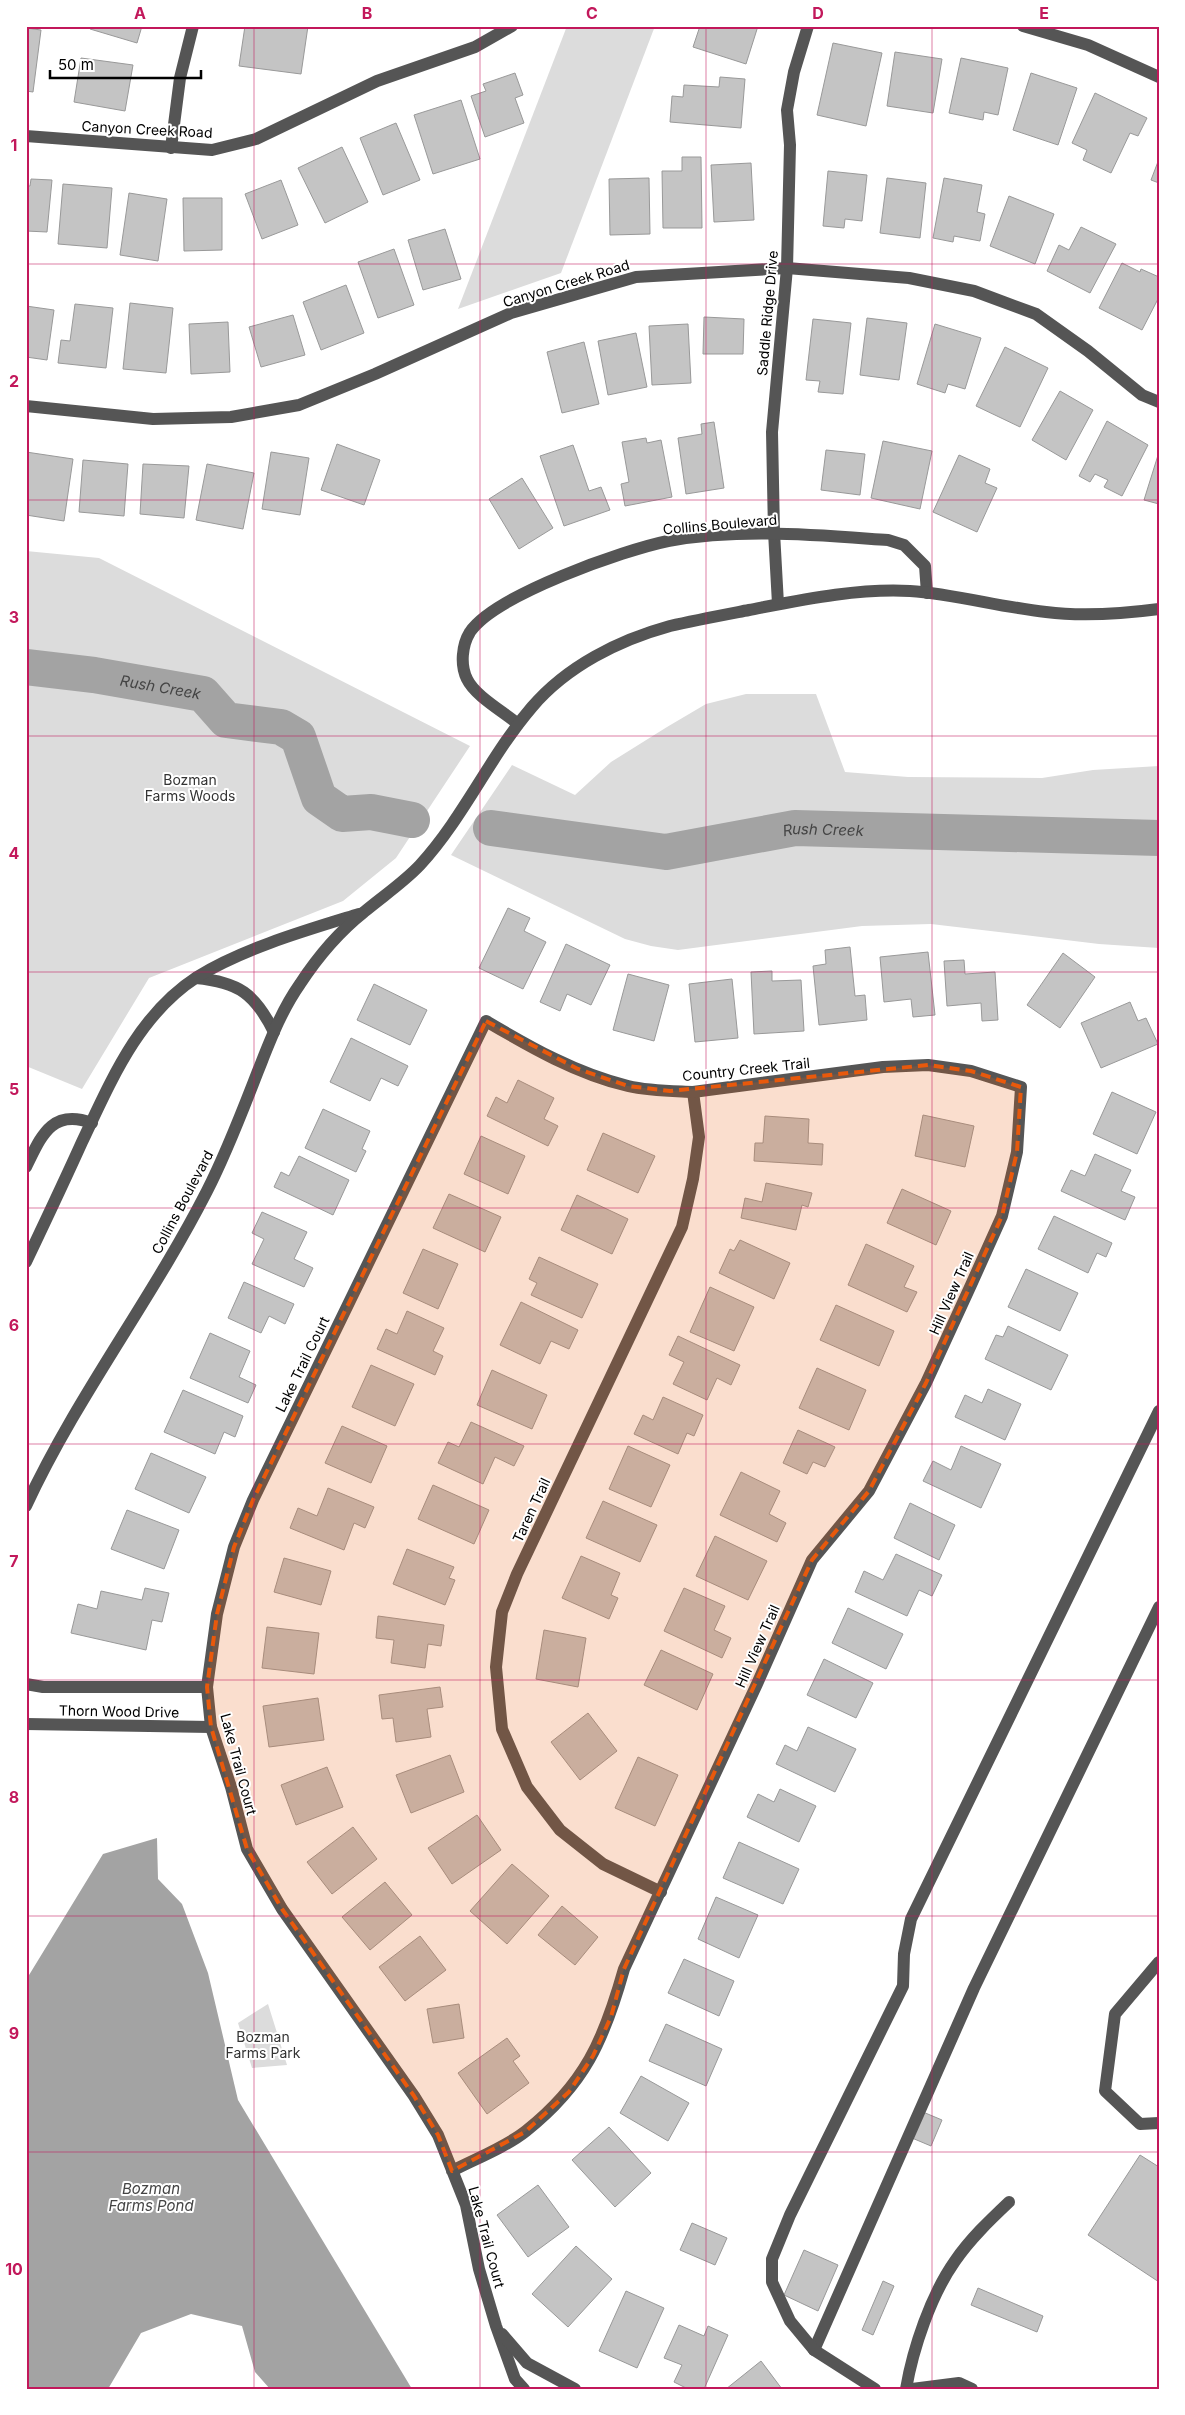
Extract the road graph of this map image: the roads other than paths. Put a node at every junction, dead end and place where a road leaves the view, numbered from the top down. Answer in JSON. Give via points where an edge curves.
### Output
{"nodes":[{"id":1,"x":192,"y":26,"type":"edge"},
{"id":2,"x":512,"y":26,"type":"edge"},
{"id":3,"x":808,"y":26,"type":"edge"},
{"id":4,"x":1023,"y":26,"type":"edge"},
{"id":5,"x":1159,"y":77,"type":"edge"},
{"id":6,"x":26,"y":136,"type":"edge"},
{"id":7,"x":171,"y":148,"type":"junction"},
{"id":8,"x":787,"y":268,"type":"junction"},
{"id":9,"x":1159,"y":402,"type":"edge"},
{"id":10,"x":26,"y":406,"type":"edge"},
{"id":11,"x":774,"y":532,"type":"junction"},
{"id":12,"x":927,"y":593,"type":"junction"},
{"id":13,"x":778,"y":604,"type":"junction"},
{"id":14,"x":1159,"y":609,"type":"edge"},
{"id":15,"x":518,"y":724,"type":"junction"},
{"id":16,"x":362,"y":914,"type":"junction"},
{"id":17,"x":196,"y":978,"type":"junction"},
{"id":18,"x":486,"y":1021,"type":"joint"},
{"id":19,"x":274,"y":1032,"type":"junction"},
{"id":20,"x":1021,"y":1087,"type":"joint"},
{"id":21,"x":693,"y":1092,"type":"junction"},
{"id":22,"x":92,"y":1123,"type":"junction"},
{"id":23,"x":26,"y":1168,"type":"edge"},
{"id":24,"x":26,"y":1262,"type":"edge"},
{"id":25,"x":1159,"y":1411,"type":"edge"},
{"id":26,"x":26,"y":1506,"type":"edge"},
{"id":27,"x":1159,"y":1607,"type":"edge"},
{"id":28,"x":26,"y":1684,"type":"edge"},
{"id":29,"x":207,"y":1687,"type":"junction"},
{"id":30,"x":26,"y":1724,"type":"edge"},
{"id":31,"x":211,"y":1727,"type":"junction"},
{"id":32,"x":661,"y":1892,"type":"junction"},
{"id":33,"x":1159,"y":1962,"type":"edge"},
{"id":34,"x":1159,"y":2123,"type":"edge"},
{"id":35,"x":452,"y":2171,"type":"junction"},
{"id":36,"x":1009,"y":2202,"type":"dead end"},
{"id":37,"x":496,"y":2326,"type":"junction"},
{"id":38,"x":814,"y":2350,"type":"junction"},
{"id":39,"x":524,"y":2389,"type":"edge"},
{"id":40,"x":575,"y":2389,"type":"edge"},
{"id":41,"x":875,"y":2389,"type":"edge"},
{"id":42,"x":906,"y":2389,"type":"edge"},
{"id":43,"x":912,"y":2389,"type":"edge"},
{"id":44,"x":972,"y":2389,"type":"edge"}],
"edges":[{"from":1,"to":7,"type":"street","via":[[180,78]]},
{"from":2,"to":7,"type":"street","name":"Canyon Creek Road","via":[[475,46],[377,81],[256,139],[212,150]]},
{"from":3,"to":8,"type":"street","name":"Saddle Ridge Drive","via":[[794,72],[788,110]]},
{"from":4,"to":5,"type":"street","via":[[1088,45]]},
{"from":6,"to":7,"type":"street","name":"Canyon Creek Road"},
{"from":8,"to":9,"type":"street","name":"Canyon Creek Road","via":[[910,278],[974,291],[1036,314],[1142,395]]},
{"from":8,"to":10,"type":"street","name":"Canyon Creek Road","via":[[636,277],[511,314],[299,405],[231,417],[152,419]]},
{"from":8,"to":11,"type":"street","name":"Saddle Ridge Drive","via":[[772,432]]},
{"from":11,"to":12,"type":"street","name":"Collins Boulevard","via":[[888,540],[904,545],[925,566]]},
{"from":11,"to":13,"type":"street","name":"Saddle Ridge Drive"},
{"from":11,"to":15,"type":"street","name":"Collins Boulevard","via":[[669,541],[629,551],[545,584],[481,621],[470,632],[464,646],[466,674],[475,690]]},
{"from":12,"to":13,"type":"street","name":"Collins Boulevard","via":[[849,594]]},
{"from":12,"to":14,"type":"street","name":"Collins Boulevard","via":[[1050,613],[1116,614]]},
{"from":13,"to":15,"type":"street","name":"Collins Boulevard","via":[[669,627],[615,645],[564,678],[535,703]]},
{"from":15,"to":16,"type":"street","name":"Collins Boulevard","via":[[432,851],[400,885]]},
{"from":16,"to":17,"type":"street","name":"Collins Boulevard","via":[[266,946]]},
{"from":16,"to":19,"type":"street","name":"Collins Boulevard","via":[[310,969]]},
{"from":17,"to":19,"type":"street","via":[[229,983],[242,989],[263,1012]]},
{"from":17,"to":22,"type":"street","name":"Collins Boulevard","via":[[145,1026],[130,1047]]},
{"from":18,"to":21,"type":"street","name":"Country Creek Trail","via":[[530,1047],[578,1069],[628,1086]]},
{"from":18,"to":29,"type":"street","name":"Lake Trail Court","via":[[253,1500],[234,1547],[217,1614]]},
{"from":19,"to":26,"type":"street","name":"Collins Boulevard","via":[[208,1189],[65,1429]]},
{"from":20,"to":21,"type":"street","name":"Country Creek Trail","via":[[971,1071],[928,1065],[883,1067]]},
{"from":20,"to":32,"type":"street","name":"Hill View Trail","via":[[1017,1152],[1002,1216],[926,1384],[869,1491],[812,1560]]},
{"from":21,"to":32,"type":"street","name":"Taren Trail","via":[[699,1137],[682,1227],[518,1574],[502,1612],[496,1667],[502,1729],[527,1787],[560,1830],[603,1864]]},
{"from":22,"to":23,"type":"street","via":[[64,1119],[52,1124]]},
{"from":22,"to":24,"type":"street","name":"Collins Boulevard"},
{"from":25,"to":38,"type":"street","via":[[911,1919],[904,1954],[903,1986],[790,2215],[772,2259],[772,2282],[790,2321]]},
{"from":27,"to":38,"type":"street","via":[[974,1988]]},
{"from":28,"to":29,"type":"street","name":"Thorn Wood Drive","via":[[43,1687]]},
{"from":29,"to":31,"type":"street","name":"Lake Trail Court"},
{"from":30,"to":31,"type":"street","name":"Thorn Wood Drive"},
{"from":31,"to":35,"type":"street","name":"Lake Trail Court","via":[[247,1849],[282,1909],[414,2096],[438,2135]]},
{"from":32,"to":35,"type":"street","name":"Hill View Trail","via":[[624,1969],[610,2017],[593,2056],[569,2092],[525,2132]]},
{"from":33,"to":34,"type":"street","via":[[1115,2014],[1105,2091],[1140,2124]]},
{"from":35,"to":37,"type":"street","name":"Lake Trail Court","via":[[466,2205],[478,2268]]},
{"from":36,"to":42,"type":"street","via":[[954,2262],[922,2330]]},
{"from":37,"to":39,"type":"street","name":"Lake Trail Court","via":[[516,2379]]},
{"from":37,"to":40,"type":"street","name":"Lake Trail Court","via":[[527,2363]]},
{"from":38,"to":41,"type":"street"},
{"from":43,"to":44,"type":"street","via":[[959,2383]]}]}
